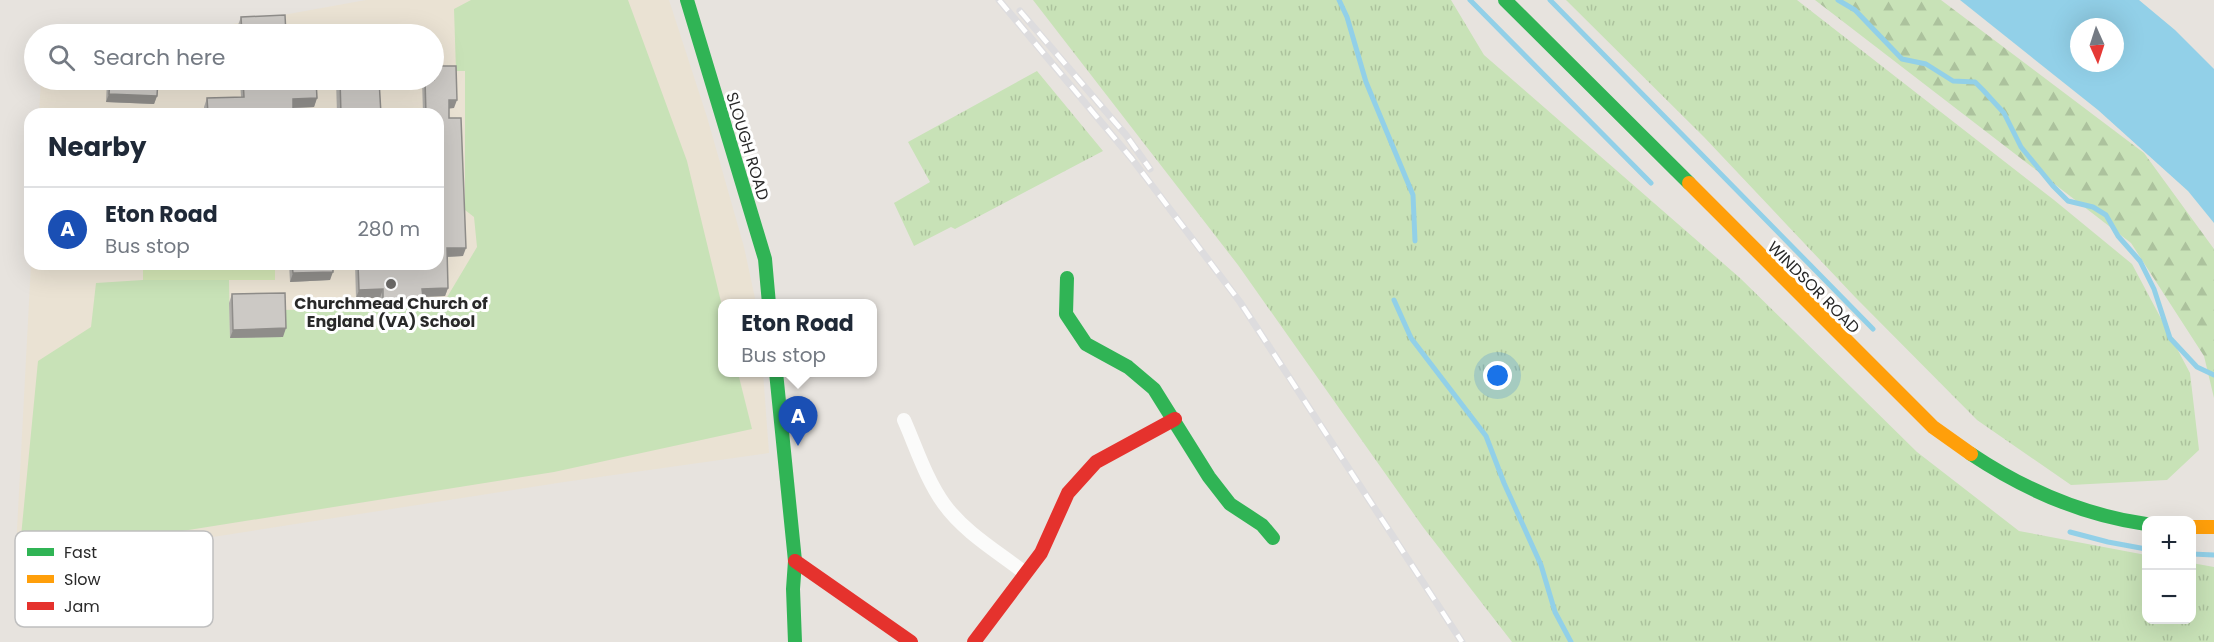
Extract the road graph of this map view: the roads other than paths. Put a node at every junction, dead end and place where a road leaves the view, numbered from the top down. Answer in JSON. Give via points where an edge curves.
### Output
{"nodes":[{"id":1,"x":687,"y":0,"type":"edge"},
{"id":2,"x":1505,"y":0,"type":"edge"},
{"id":3,"x":1067,"y":278,"type":"dead end"},
{"id":4,"x":769,"y":299,"type":"edge"},
{"id":5,"x":777,"y":377,"type":"edge"},
{"id":6,"x":1175,"y":419,"type":"junction"},
{"id":7,"x":904,"y":420,"type":"dead end"},
{"id":8,"x":2142,"y":523,"type":"edge"},
{"id":9,"x":2196,"y":527,"type":"edge"},
{"id":10,"x":2214,"y":527,"type":"edge"},
{"id":11,"x":1273,"y":538,"type":"dead end"},
{"id":12,"x":795,"y":561,"type":"junction"},
{"id":13,"x":1025,"y":573,"type":"junction"},
{"id":14,"x":795,"y":642,"type":"edge"},
{"id":15,"x":911,"y":642,"type":"edge"},
{"id":16,"x":974,"y":642,"type":"edge"}],
"edges":[{"from":1,"to":4,"type":"main road","name":"SLOUGH ROAD","via":[[765,259]]},
{"from":2,"to":8,"type":"main road","name":"WINDSOR ROAD","via":[[1933,427],[1969,454],[2062,504],[2093,515]]},
{"from":3,"to":6,"type":"main road","via":[[1066,314],[1086,344],[1128,367],[1154,388]]},
{"from":5,"to":12,"type":"main road"},
{"from":6,"to":11,"type":"main road","via":[[1230,504],[1262,525]]},
{"from":6,"to":13,"type":"main road","via":[[1096,462],[1068,493],[1041,553]]},
{"from":7,"to":13,"type":"street","via":[[943,503],[960,522]]},
{"from":9,"to":10,"type":"main road"},
{"from":12,"to":14,"type":"main road"},
{"from":12,"to":15,"type":"main road"},
{"from":13,"to":16,"type":"main road"}]}
